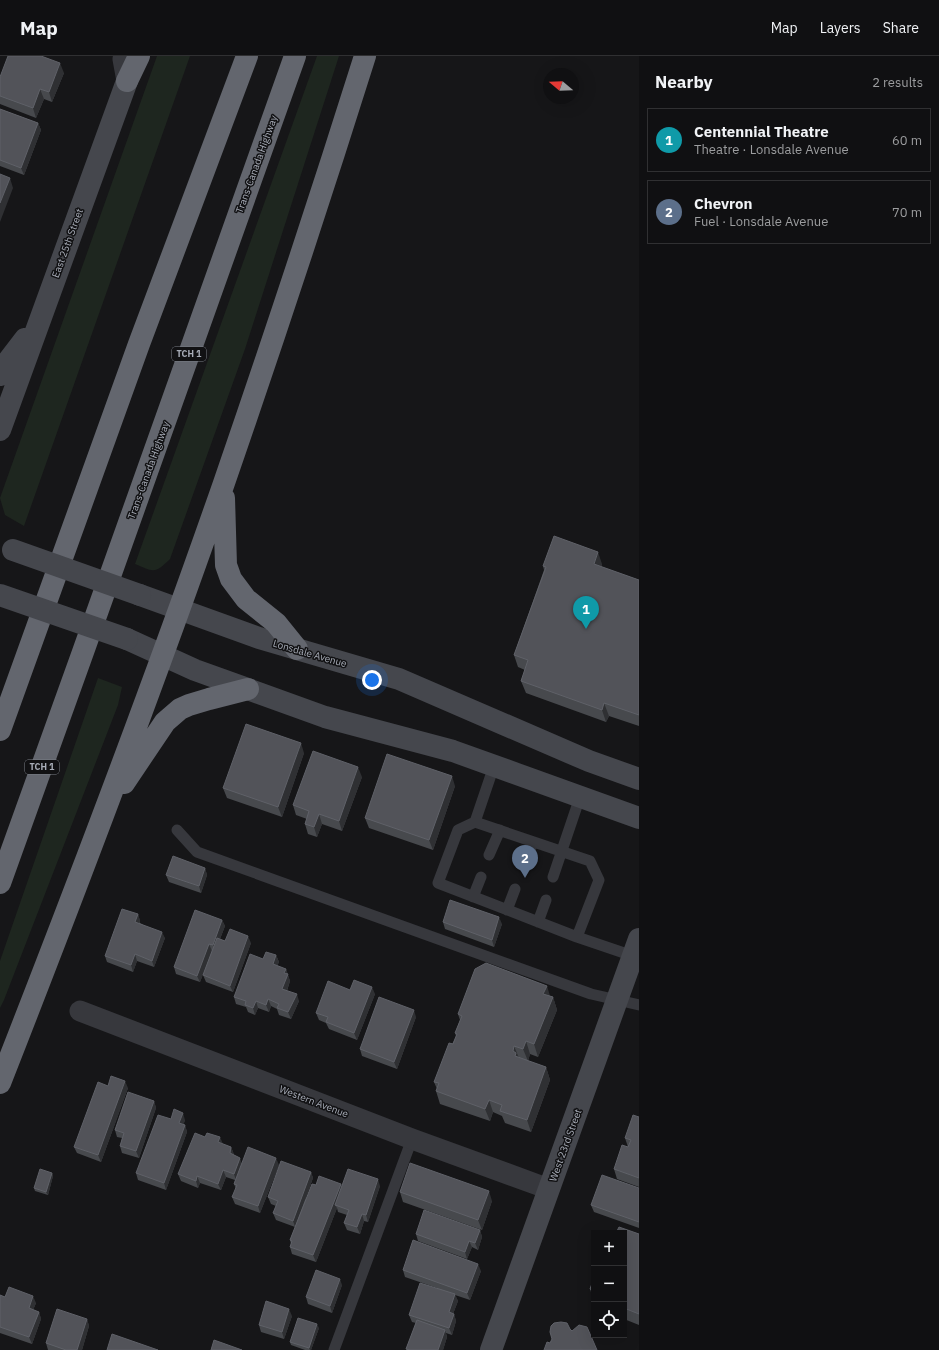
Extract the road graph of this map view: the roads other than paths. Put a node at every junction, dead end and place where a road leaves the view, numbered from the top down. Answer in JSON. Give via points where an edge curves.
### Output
{"nodes":[{"id":1,"x":124,"y":56,"type":"edge"},
{"id":2,"x":139,"y":56,"type":"edge"},
{"id":3,"x":246,"y":56,"type":"edge"},
{"id":4,"x":295,"y":56,"type":"edge"},
{"id":5,"x":365,"y":56,"type":"edge"},
{"id":6,"x":127,"y":81,"type":"junction"},
{"id":7,"x":38,"y":322,"type":"junction"},
{"id":8,"x":0,"y":375,"type":"edge"},
{"id":9,"x":0,"y":430,"type":"edge"},
{"id":10,"x":224,"y":484,"type":"junction"},
{"id":11,"x":6,"y":548,"type":"edge"},
{"id":12,"x":0,"y":594,"type":"edge"},
{"id":13,"x":179,"y":610,"type":"junction"},
{"id":14,"x":297,"y":649,"type":"junction"},
{"id":15,"x":162,"y":654,"type":"junction"},
{"id":16,"x":248,"y":689,"type":"junction"},
{"id":17,"x":0,"y":730,"type":"edge"},
{"id":18,"x":494,"y":766,"type":"junction"},
{"id":19,"x":639,"y":779,"type":"edge"},
{"id":20,"x":580,"y":797,"type":"junction"},
{"id":21,"x":104,"y":812,"type":"junction"},
{"id":22,"x":639,"y":818,"type":"edge"},
{"id":23,"x":475,"y":822,"type":"junction"},
{"id":24,"x":177,"y":830,"type":"dead end"},
{"id":25,"x":500,"y":830,"type":"junction"},
{"id":26,"x":533,"y":842,"type":"junction"},
{"id":27,"x":562,"y":851,"type":"junction"},
{"id":28,"x":489,"y":855,"type":"dead end"},
{"id":29,"x":524,"y":866,"type":"dead end"},
{"id":30,"x":482,"y":877,"type":"dead end"},
{"id":31,"x":553,"y":878,"type":"dead end"},
{"id":32,"x":0,"y":883,"type":"edge"},
{"id":33,"x":515,"y":889,"type":"dead end"},
{"id":34,"x":473,"y":897,"type":"junction"},
{"id":35,"x":546,"y":900,"type":"dead end"},
{"id":36,"x":507,"y":910,"type":"junction"},
{"id":37,"x":538,"y":922,"type":"junction"},
{"id":38,"x":577,"y":937,"type":"junction"},
{"id":39,"x":636,"y":947,"type":"edge"},
{"id":40,"x":618,"y":1000,"type":"junction"},
{"id":41,"x":639,"y":1005,"type":"edge"},
{"id":42,"x":80,"y":1011,"type":"dead end"},
{"id":43,"x":0,"y":1083,"type":"edge"},
{"id":44,"x":412,"y":1138,"type":"junction"},
{"id":45,"x":549,"y":1189,"type":"junction"},
{"id":46,"x":334,"y":1350,"type":"edge"},
{"id":47,"x":491,"y":1350,"type":"edge"}],
"edges":[{"from":1,"to":6,"type":"street"},
{"from":2,"to":6,"type":"highway"},
{"from":3,"to":17,"type":"highway","via":[[141,337]]},
{"from":4,"to":32,"type":"highway","name":"Trans-Canada Highway","number":"TCH 1"},
{"from":5,"to":10,"type":"highway"},
{"from":6,"to":7,"type":"main road","name":"East 25th Street"},
{"from":7,"to":8,"type":"main road"},
{"from":7,"to":9,"type":"main road","name":"East 25th Street"},
{"from":10,"to":13,"type":"highway"},
{"from":10,"to":14,"type":"highway","via":[[226,565],[231,580],[246,599],[276,623]]},
{"from":11,"to":13,"type":"main road","name":"Lonsdale Avenue","bridge":true},
{"from":12,"to":15,"type":"main road","bridge":true},
{"from":13,"to":14,"type":"main road","name":"Lonsdale Avenue"},
{"from":13,"to":15,"type":"highway"},
{"from":14,"to":19,"type":"main road","name":"Lonsdale Avenue","via":[[399,679],[589,761]]},
{"from":15,"to":16,"type":"main road","via":[[194,670]]},
{"from":15,"to":21,"type":"highway"},
{"from":16,"to":18,"type":"main road","via":[[325,717],[453,751]]},
{"from":16,"to":21,"type":"highway","via":[[180,709],[165,722]]},
{"from":18,"to":20,"type":"main road"},
{"from":18,"to":23,"type":"lane"},
{"from":20,"to":22,"type":"main road"},
{"from":20,"to":27,"type":"lane"},
{"from":21,"to":43,"type":"highway"},
{"from":23,"to":25,"type":"lane"},
{"from":23,"to":34,"type":"lane","via":[[458,830],[438,883]]},
{"from":24,"to":40,"type":"lane","via":[[197,852],[591,994]]},
{"from":25,"to":26,"type":"lane"},
{"from":25,"to":28,"type":"lane"},
{"from":26,"to":27,"type":"lane"},
{"from":26,"to":29,"type":"lane"},
{"from":27,"to":31,"type":"lane"},
{"from":27,"to":38,"type":"lane","via":[[590,861],[599,880]]},
{"from":30,"to":34,"type":"lane"},
{"from":33,"to":36,"type":"lane"},
{"from":34,"to":36,"type":"lane"},
{"from":35,"to":37,"type":"lane"},
{"from":36,"to":37,"type":"lane"},
{"from":37,"to":38,"type":"lane"},
{"from":38,"to":39,"type":"lane"},
{"from":39,"to":40,"type":"main road","name":"West 23rd Street"},
{"from":40,"to":41,"type":"lane"},
{"from":40,"to":45,"type":"main road","name":"West 23rd Street"},
{"from":42,"to":44,"type":"street","name":"Western Avenue"},
{"from":44,"to":45,"type":"street","name":"Western Avenue"},
{"from":44,"to":46,"type":"lane"},
{"from":45,"to":47,"type":"main road","name":"West 23rd Street"}]}
